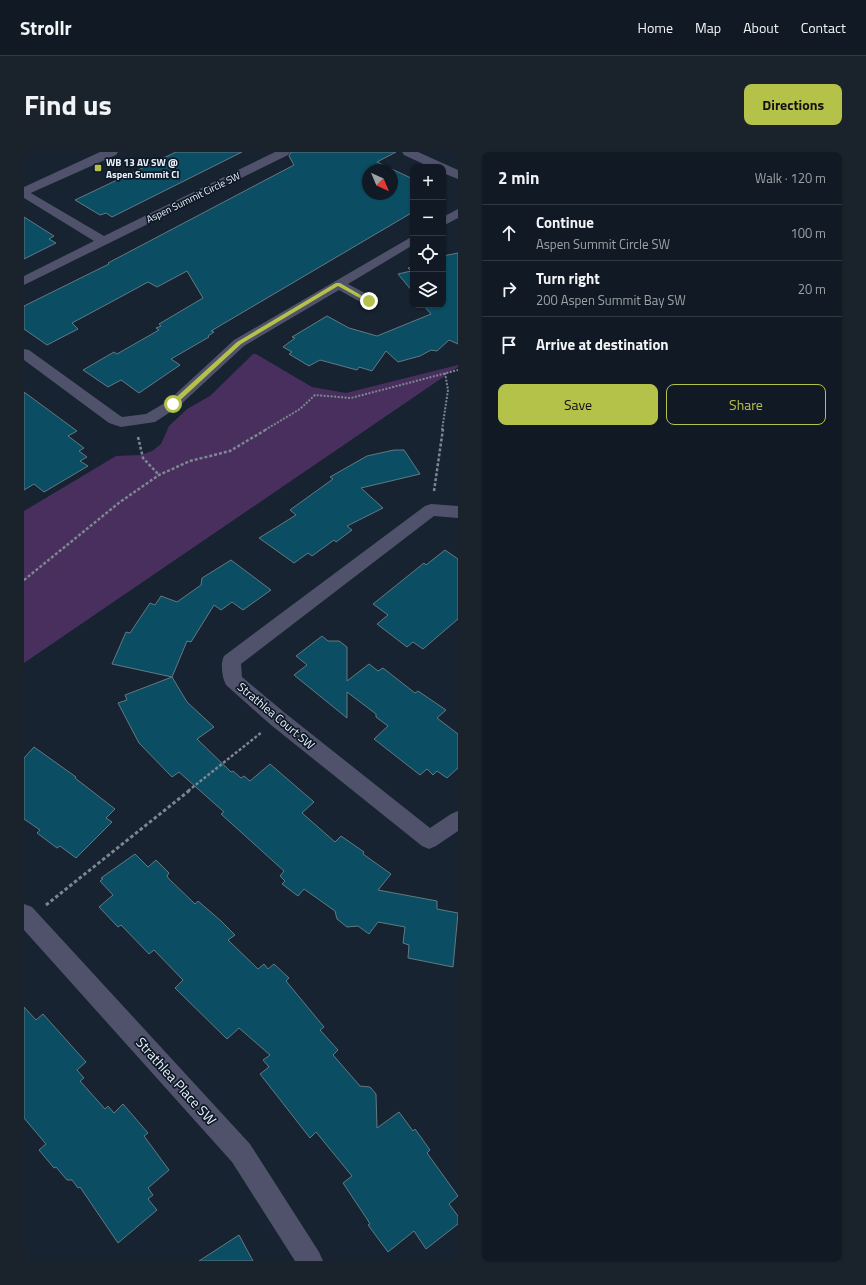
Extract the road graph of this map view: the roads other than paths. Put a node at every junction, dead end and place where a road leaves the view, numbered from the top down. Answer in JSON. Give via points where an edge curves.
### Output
{"nodes":[{"id":1,"x":110,"y":152,"type":"edge"},
{"id":2,"x":284,"y":152,"type":"edge"},
{"id":3,"x":408,"y":152,"type":"edge"},
{"id":4,"x":434,"y":164,"type":"edge"},
{"id":5,"x":446,"y":169,"type":"edge"},
{"id":6,"x":458,"y":175,"type":"edge"},
{"id":7,"x":24,"y":192,"type":"edge"},
{"id":8,"x":458,"y":213,"type":"edge"},
{"id":9,"x":446,"y":220,"type":"edge"},
{"id":10,"x":103,"y":241,"type":"junction"},
{"id":11,"x":410,"y":242,"type":"edge"},
{"id":12,"x":24,"y":281,"type":"edge"},
{"id":13,"x":338,"y":284,"type":"junction"},
{"id":14,"x":369,"y":301,"type":"dead end"},
{"id":15,"x":24,"y":353,"type":"edge"},
{"id":16,"x":458,"y":512,"type":"edge"},
{"id":17,"x":458,"y":820,"type":"edge"},
{"id":18,"x":26,"y":917,"type":"edge"},
{"id":19,"x":310,"y":1261,"type":"edge"}],
"edges":[{"from":1,"to":7,"type":"street"},
{"from":2,"to":10,"type":"street","name":"Aspen Summit Circle SW"},
{"from":3,"to":4,"type":"street"},
{"from":5,"to":6,"type":"street"},
{"from":7,"to":10,"type":"street"},
{"from":8,"to":9,"type":"street"},
{"from":10,"to":12,"type":"street","name":"Aspen Summit Circle SW"},
{"from":11,"to":13,"type":"street"},
{"from":13,"to":14,"type":"street"},
{"from":13,"to":15,"type":"street","via":[[239,343],[173,404],[150,418],[134,422],[114,419]]},
{"from":16,"to":17,"type":"street","name":"Strathlea Court SW","via":[[432,510],[231,661],[233,680],[429,840]]},
{"from":18,"to":19,"type":"street","name":"Strathlea Place SW","via":[[241,1153]]}]}
